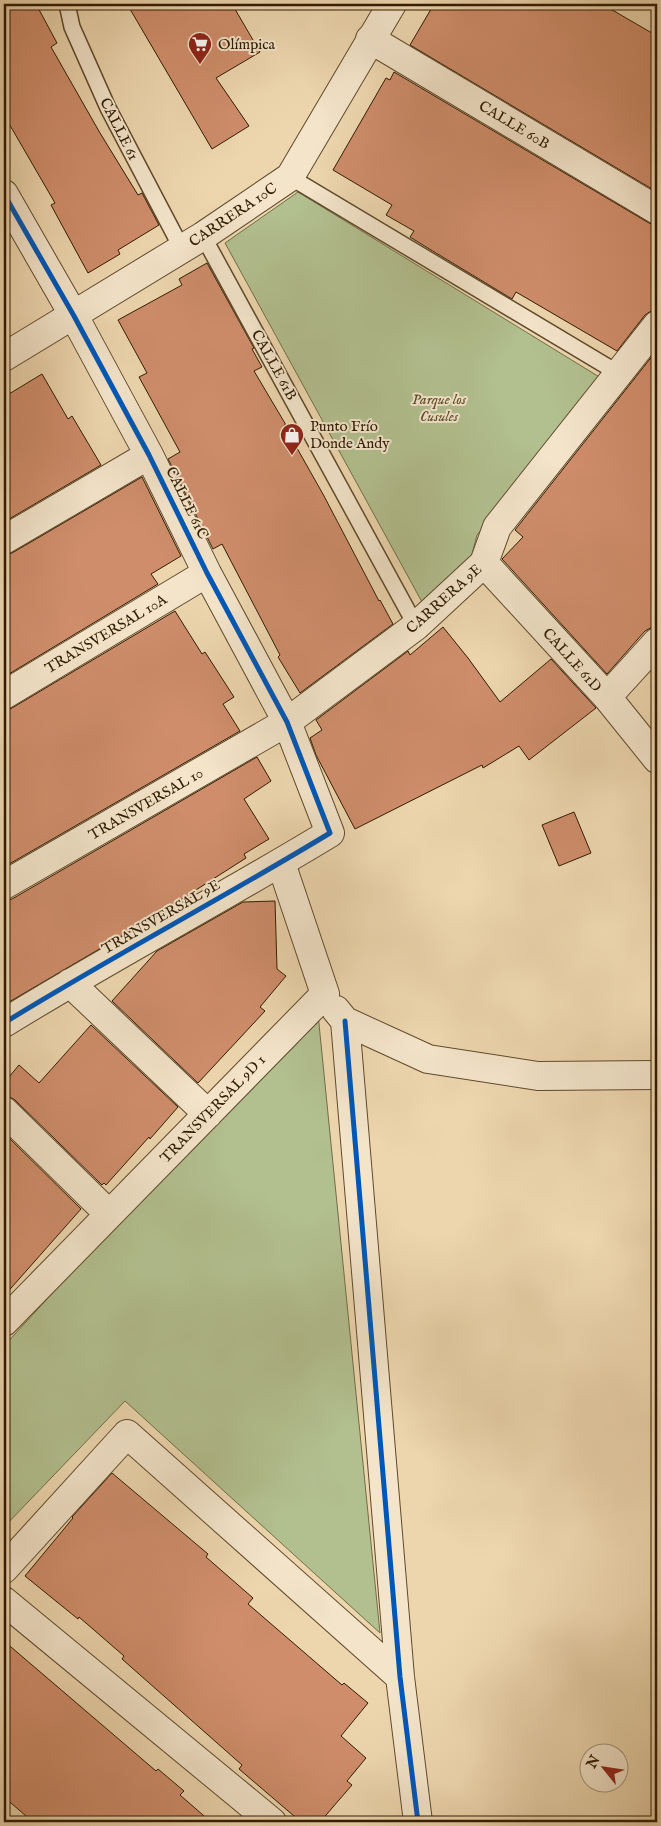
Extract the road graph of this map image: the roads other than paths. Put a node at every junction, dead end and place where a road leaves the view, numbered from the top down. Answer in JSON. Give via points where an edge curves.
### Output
{"nodes":[{"id":1,"x":67,"y":4,"type":"edge"},
{"id":2,"x":392,"y":4,"type":"edge"},
{"id":3,"x":370,"y":39,"type":"junction"},
{"id":4,"x":290,"y":177,"type":"junction"},
{"id":5,"x":4,"y":194,"type":"edge"},
{"id":6,"x":657,"y":210,"type":"edge"},
{"id":7,"x":193,"y":243,"type":"junction"},
{"id":8,"x":74,"y":316,"type":"junction"},
{"id":9,"x":657,"y":325,"type":"edge"},
{"id":10,"x":4,"y":357,"type":"edge"},
{"id":11,"x":618,"y":373,"type":"junction"},
{"id":12,"x":149,"y":455,"type":"junction"},
{"id":13,"x":4,"y":540,"type":"edge"},
{"id":14,"x":484,"y":563,"type":"junction"},
{"id":15,"x":207,"y":573,"type":"junction"},
{"id":16,"x":416,"y":626,"type":"junction"},
{"id":17,"x":657,"y":642,"type":"edge"},
{"id":18,"x":4,"y":695,"type":"edge"},
{"id":19,"x":607,"y":697,"type":"junction"},
{"id":20,"x":287,"y":722,"type":"junction"},
{"id":21,"x":657,"y":759,"type":"edge"},
{"id":22,"x":330,"y":833,"type":"joint"},
{"id":23,"x":281,"y":863,"type":"junction"},
{"id":24,"x":4,"y":885,"type":"edge"},
{"id":25,"x":70,"y":983,"type":"junction"},
{"id":26,"x":325,"y":994,"type":"junction"},
{"id":27,"x":344,"y":1022,"type":"junction"},
{"id":28,"x":4,"y":1023,"type":"edge"},
{"id":29,"x":657,"y":1075,"type":"edge"},
{"id":30,"x":4,"y":1111,"type":"edge"},
{"id":31,"x":208,"y":1114,"type":"junction"},
{"id":32,"x":109,"y":1214,"type":"junction"},
{"id":33,"x":4,"y":1322,"type":"edge"},
{"id":34,"x":4,"y":1569,"type":"edge"},
{"id":35,"x":4,"y":1601,"type":"edge"},
{"id":36,"x":400,"y":1677,"type":"junction"},
{"id":37,"x":272,"y":1822,"type":"edge"},
{"id":38,"x":418,"y":1822,"type":"edge"}],
"edges":[{"from":1,"to":7,"type":"lane","name":"CALLE 61","via":[[72,26],[108,108]]},
{"from":2,"to":3,"type":"street","name":"CARRERA 10C"},
{"from":3,"to":4,"type":"street","name":"CARRERA 10C"},
{"from":3,"to":6,"type":"street","name":"CALLE 60B"},
{"from":4,"to":7,"type":"street","name":"CARRERA 10C"},
{"from":4,"to":11,"type":"lane"},
{"from":5,"to":8,"type":"street","name":"CALLE 61C"},
{"from":7,"to":8,"type":"street","name":"CARRERA 10C"},
{"from":7,"to":16,"type":"lane","name":"CALLE 61B"},
{"from":8,"to":10,"type":"street","name":"CARRERA 10C"},
{"from":8,"to":12,"type":"street","name":"CALLE 61C"},
{"from":9,"to":11,"type":"street","name":"CARRERA 9E"},
{"from":11,"to":14,"type":"street","name":"CARRERA 9E","via":[[497,527]]},
{"from":12,"to":13,"type":"street"},
{"from":12,"to":15,"type":"street","name":"CALLE 61C"},
{"from":14,"to":16,"type":"street","name":"CARRERA 9E"},
{"from":14,"to":19,"type":"street","name":"CALLE 61D"},
{"from":15,"to":18,"type":"street","name":"TRANSVERSAL 10A"},
{"from":15,"to":20,"type":"street","name":"CALLE 61C"},
{"from":16,"to":20,"type":"street","name":"CARRERA 9E"},
{"from":17,"to":19,"type":"street"},
{"from":19,"to":21,"type":"street","name":"CALLE 61D"},
{"from":20,"to":22,"type":"street","name":"CALLE 61C"},
{"from":20,"to":24,"type":"street","name":"TRANSVERSAL 10"},
{"from":22,"to":23,"type":"street","name":"TRANSVERSAL 9E"},
{"from":23,"to":25,"type":"street","name":"TRANSVERSAL 9E"},
{"from":23,"to":26,"type":"street"},
{"from":25,"to":28,"type":"street","name":"TRANSVERSAL 9E"},
{"from":25,"to":31,"type":"street"},
{"from":26,"to":27,"type":"street"},
{"from":26,"to":31,"type":"street","name":"TRANSVERSAL 9D 1"},
{"from":27,"to":29,"type":"street","via":[[428,1060],[538,1076]]},
{"from":27,"to":36,"type":"street"},
{"from":30,"to":32,"type":"street"},
{"from":31,"to":32,"type":"street","name":"TRANSVERSAL 9D 1"},
{"from":32,"to":33,"type":"street","name":"TRANSVERSAL 9D 1"},
{"from":34,"to":36,"type":"street","via":[[127,1434]]},
{"from":35,"to":37,"type":"street"},
{"from":36,"to":38,"type":"street"}]}
